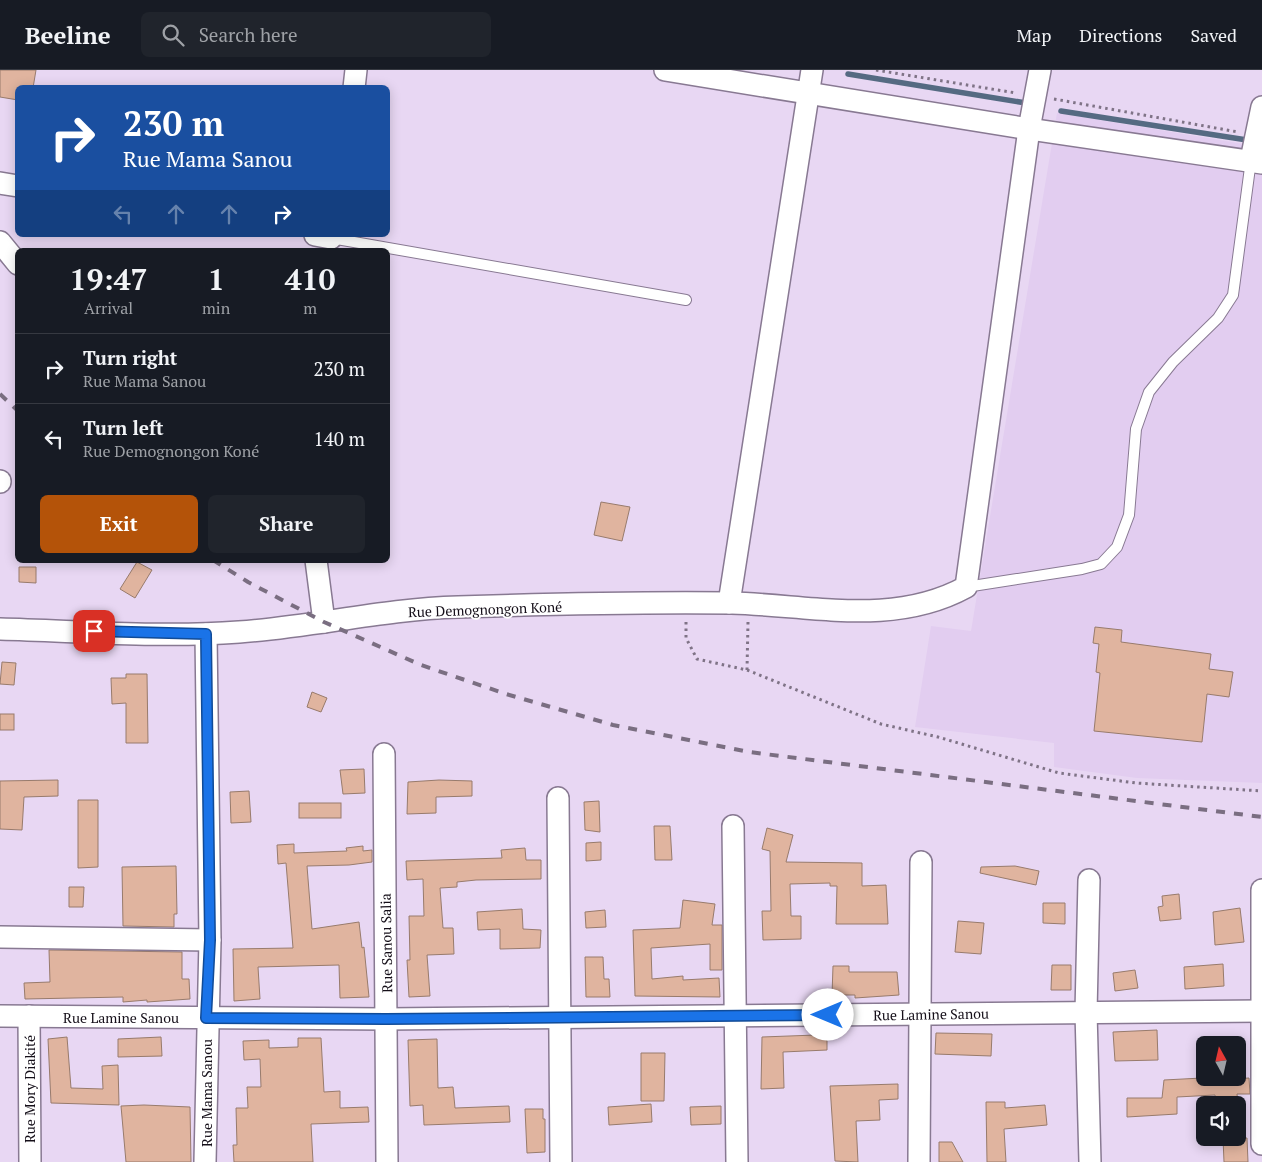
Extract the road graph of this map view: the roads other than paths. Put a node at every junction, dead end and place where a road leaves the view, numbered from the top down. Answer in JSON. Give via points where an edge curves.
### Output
{"nodes":[{"id":1,"x":356,"y":70,"type":"edge"},
{"id":2,"x":665,"y":70,"type":"edge"},
{"id":3,"x":812,"y":70,"type":"edge"},
{"id":4,"x":1040,"y":70,"type":"edge"},
{"id":5,"x":354,"y":85,"type":"edge"},
{"id":6,"x":807,"y":92,"type":"junction"},
{"id":7,"x":1262,"y":107,"type":"edge"},
{"id":8,"x":1029,"y":130,"type":"junction"},
{"id":9,"x":1256,"y":162,"type":"edge"},
{"id":10,"x":0,"y":183,"type":"edge"},
{"id":11,"x":15,"y":186,"type":"edge"},
{"id":12,"x":327,"y":239,"type":"edge"},
{"id":13,"x":0,"y":242,"type":"edge"},
{"id":14,"x":380,"y":248,"type":"edge"},
{"id":15,"x":390,"y":250,"type":"edge"},
{"id":16,"x":15,"y":260,"type":"edge"},
{"id":17,"x":686,"y":300,"type":"dead end"},
{"id":18,"x":316,"y":563,"type":"edge"},
{"id":19,"x":966,"y":587,"type":"junction"},
{"id":20,"x":739,"y":603,"type":"junction"},
{"id":21,"x":324,"y":622,"type":"junction"},
{"id":22,"x":0,"y":628,"type":"edge"},
{"id":23,"x":206,"y":634,"type":"junction"},
{"id":24,"x":384,"y":754,"type":"dead end"},
{"id":25,"x":558,"y":798,"type":"dead end"},
{"id":26,"x":733,"y":826,"type":"dead end"},
{"id":27,"x":921,"y":862,"type":"dead end"},
{"id":28,"x":1089,"y":880,"type":"dead end"},
{"id":29,"x":1262,"y":890,"type":"edge"},
{"id":30,"x":0,"y":937,"type":"edge"},
{"id":31,"x":210,"y":940,"type":"junction"},
{"id":32,"x":1262,"y":1011,"type":"edge"},
{"id":33,"x":1086,"y":1012,"type":"junction"},
{"id":34,"x":921,"y":1014,"type":"junction"},
{"id":35,"x":0,"y":1016,"type":"edge"},
{"id":36,"x":29,"y":1016,"type":"junction"},
{"id":37,"x":560,"y":1016,"type":"junction"},
{"id":38,"x":736,"y":1016,"type":"junction"},
{"id":39,"x":206,"y":1018,"type":"junction"},
{"id":40,"x":386,"y":1019,"type":"junction"},
{"id":41,"x":1262,"y":1144,"type":"edge"},
{"id":42,"x":30,"y":1162,"type":"edge"},
{"id":43,"x":205,"y":1162,"type":"edge"},
{"id":44,"x":387,"y":1162,"type":"edge"},
{"id":45,"x":561,"y":1162,"type":"edge"},
{"id":46,"x":737,"y":1162,"type":"edge"},
{"id":47,"x":919,"y":1162,"type":"edge"},
{"id":48,"x":1090,"y":1162,"type":"edge"}],
"edges":[{"from":1,"to":5,"type":"street"},
{"from":2,"to":6,"type":"street"},
{"from":3,"to":6,"type":"street"},
{"from":4,"to":8,"type":"street"},
{"from":6,"to":8,"type":"street"},
{"from":6,"to":20,"type":"street"},
{"from":7,"to":9,"type":"street"},
{"from":8,"to":9,"type":"street"},
{"from":8,"to":19,"type":"street"},
{"from":9,"to":19,"type":"lane","via":[[1233,295],[1218,318],[1173,362],[1149,392],[1136,429],[1129,515],[1117,547],[1101,564]]},
{"from":10,"to":11,"type":"street"},
{"from":12,"to":14,"type":"lane"},
{"from":13,"to":16,"type":"street"},
{"from":15,"to":17,"type":"lane"},
{"from":18,"to":21,"type":"street"},
{"from":19,"to":20,"type":"street","name":"Rue Demognongon Koné","via":[[944,599],[877,610],[840,612]]},
{"from":20,"to":21,"type":"street","name":"Rue Demognongon Koné","via":[[456,607]]},
{"from":21,"to":23,"type":"street","name":"Rue Demognongon Koné"},
{"from":22,"to":23,"type":"street","name":"Rue Demognongon Koné"},
{"from":23,"to":31,"type":"street","name":"Rue Mama Sanou"},
{"from":24,"to":40,"type":"street","name":"Rue Sanou Salia"},
{"from":25,"to":37,"type":"street"},
{"from":26,"to":38,"type":"street"},
{"from":27,"to":34,"type":"street"},
{"from":28,"to":33,"type":"street"},
{"from":29,"to":32,"type":"street"},
{"from":30,"to":31,"type":"street"},
{"from":31,"to":39,"type":"street","name":"Rue Mama Sanou"},
{"from":32,"to":33,"type":"street","name":"Rue Lamine Sanou"},
{"from":32,"to":41,"type":"street"},
{"from":33,"to":34,"type":"street","name":"Rue Lamine Sanou"},
{"from":33,"to":48,"type":"street"},
{"from":34,"to":38,"type":"street","name":"Rue Lamine Sanou"},
{"from":34,"to":47,"type":"street"},
{"from":35,"to":36,"type":"street","name":"Rue Lamine Sanou"},
{"from":36,"to":39,"type":"street","name":"Rue Lamine Sanou"},
{"from":36,"to":42,"type":"street","name":"Rue Mory Diakité"},
{"from":37,"to":38,"type":"street","name":"Rue Lamine Sanou"},
{"from":37,"to":40,"type":"street","name":"Rue Lamine Sanou"},
{"from":37,"to":45,"type":"street"},
{"from":38,"to":46,"type":"street"},
{"from":39,"to":40,"type":"street","name":"Rue Lamine Sanou"},
{"from":39,"to":43,"type":"street","name":"Rue Mama Sanou"},
{"from":40,"to":44,"type":"street","name":"Rue Sanou Salia"}]}
